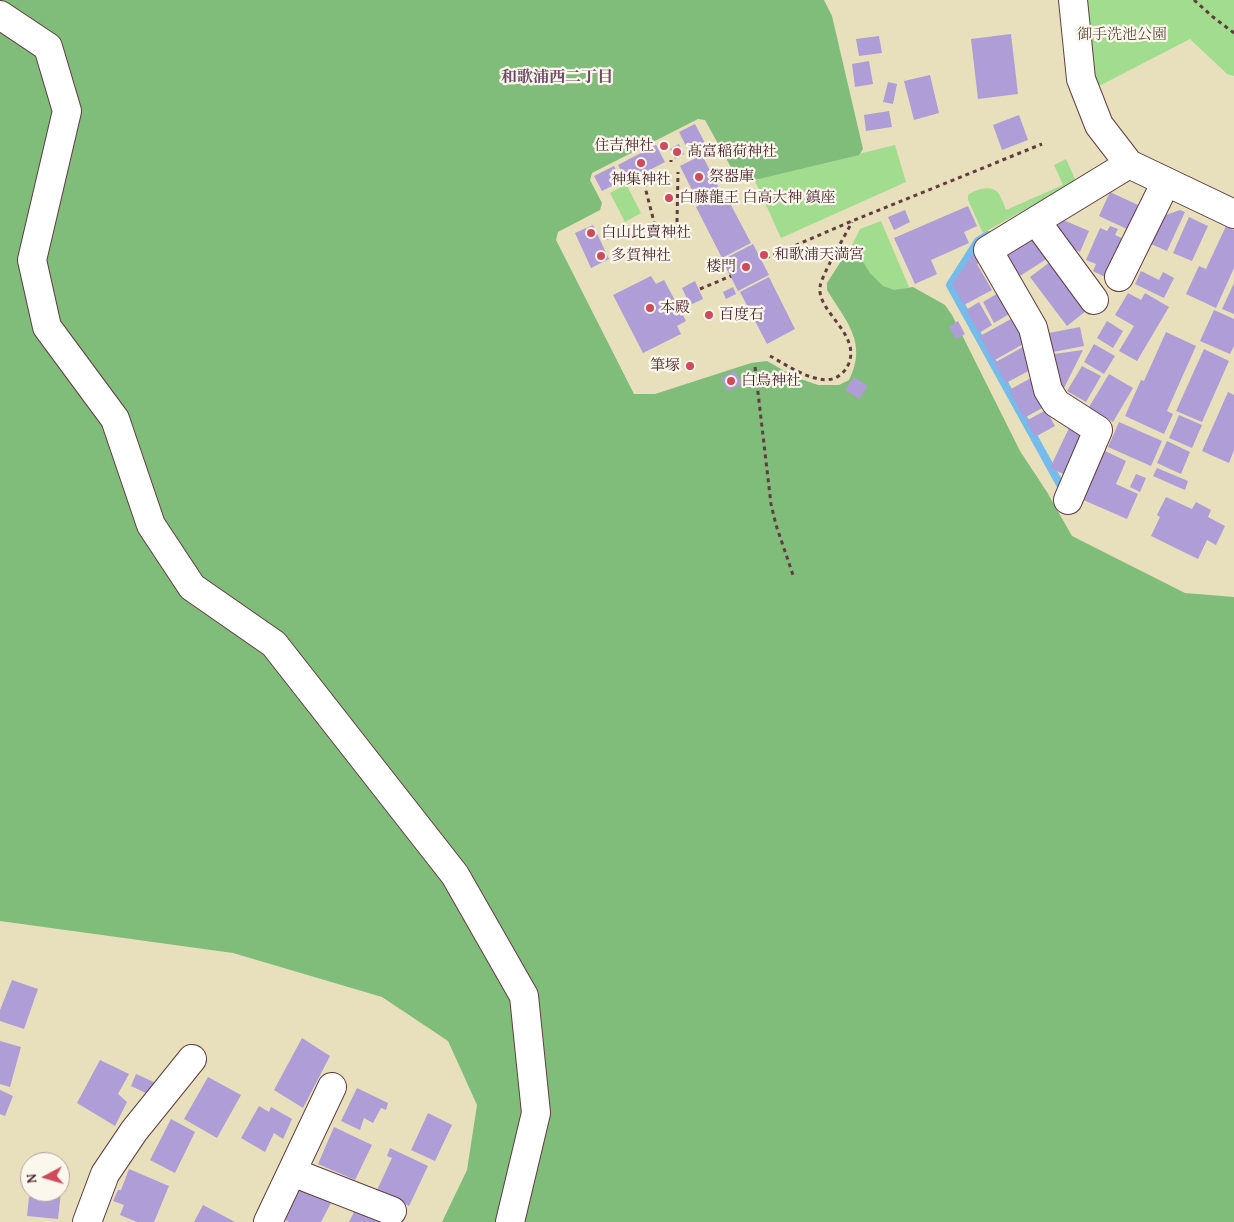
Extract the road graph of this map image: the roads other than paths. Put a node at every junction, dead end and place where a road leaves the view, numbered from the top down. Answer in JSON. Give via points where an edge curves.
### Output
{"nodes":[{"id":1,"x":1074,"y":0,"type":"edge"},
{"id":2,"x":0,"y":14,"type":"edge"},
{"id":3,"x":1129,"y":164,"type":"junction"},
{"id":4,"x":1166,"y":182,"type":"junction"},
{"id":5,"x":1234,"y":214,"type":"edge"},
{"id":6,"x":1036,"y":221,"type":"junction"},
{"id":7,"x":1119,"y":277,"type":"dead end"},
{"id":8,"x":1094,"y":300,"type":"dead end"},
{"id":9,"x":1068,"y":500,"type":"dead end"},
{"id":10,"x":192,"y":1059,"type":"dead end"},
{"id":11,"x":332,"y":1087,"type":"dead end"},
{"id":12,"x":292,"y":1172,"type":"junction"},
{"id":13,"x":392,"y":1211,"type":"dead end"},
{"id":14,"x":87,"y":1222,"type":"edge"},
{"id":15,"x":268,"y":1222,"type":"edge"},
{"id":16,"x":510,"y":1222,"type":"edge"}],
"edges":[{"from":1,"to":3,"type":"street","via":[[1081,79],[1099,125]]},
{"from":2,"to":16,"type":"street","via":[[48,47],[67,111],[32,260],[47,326],[116,419],[151,525],[192,588],[274,644],[455,875],[524,996],[536,1113]]},
{"from":3,"to":4,"type":"street"},
{"from":3,"to":6,"type":"street"},
{"from":4,"to":5,"type":"street"},
{"from":4,"to":7,"type":"street"},
{"from":6,"to":8,"type":"street"},
{"from":6,"to":9,"type":"street","via":[[988,250],[1033,328],[1052,397],[1056,403],[1098,430]]},
{"from":10,"to":14,"type":"street","via":[[134,1131],[105,1174]]},
{"from":11,"to":12,"type":"street"},
{"from":12,"to":13,"type":"street"},
{"from":12,"to":15,"type":"street"}]}
